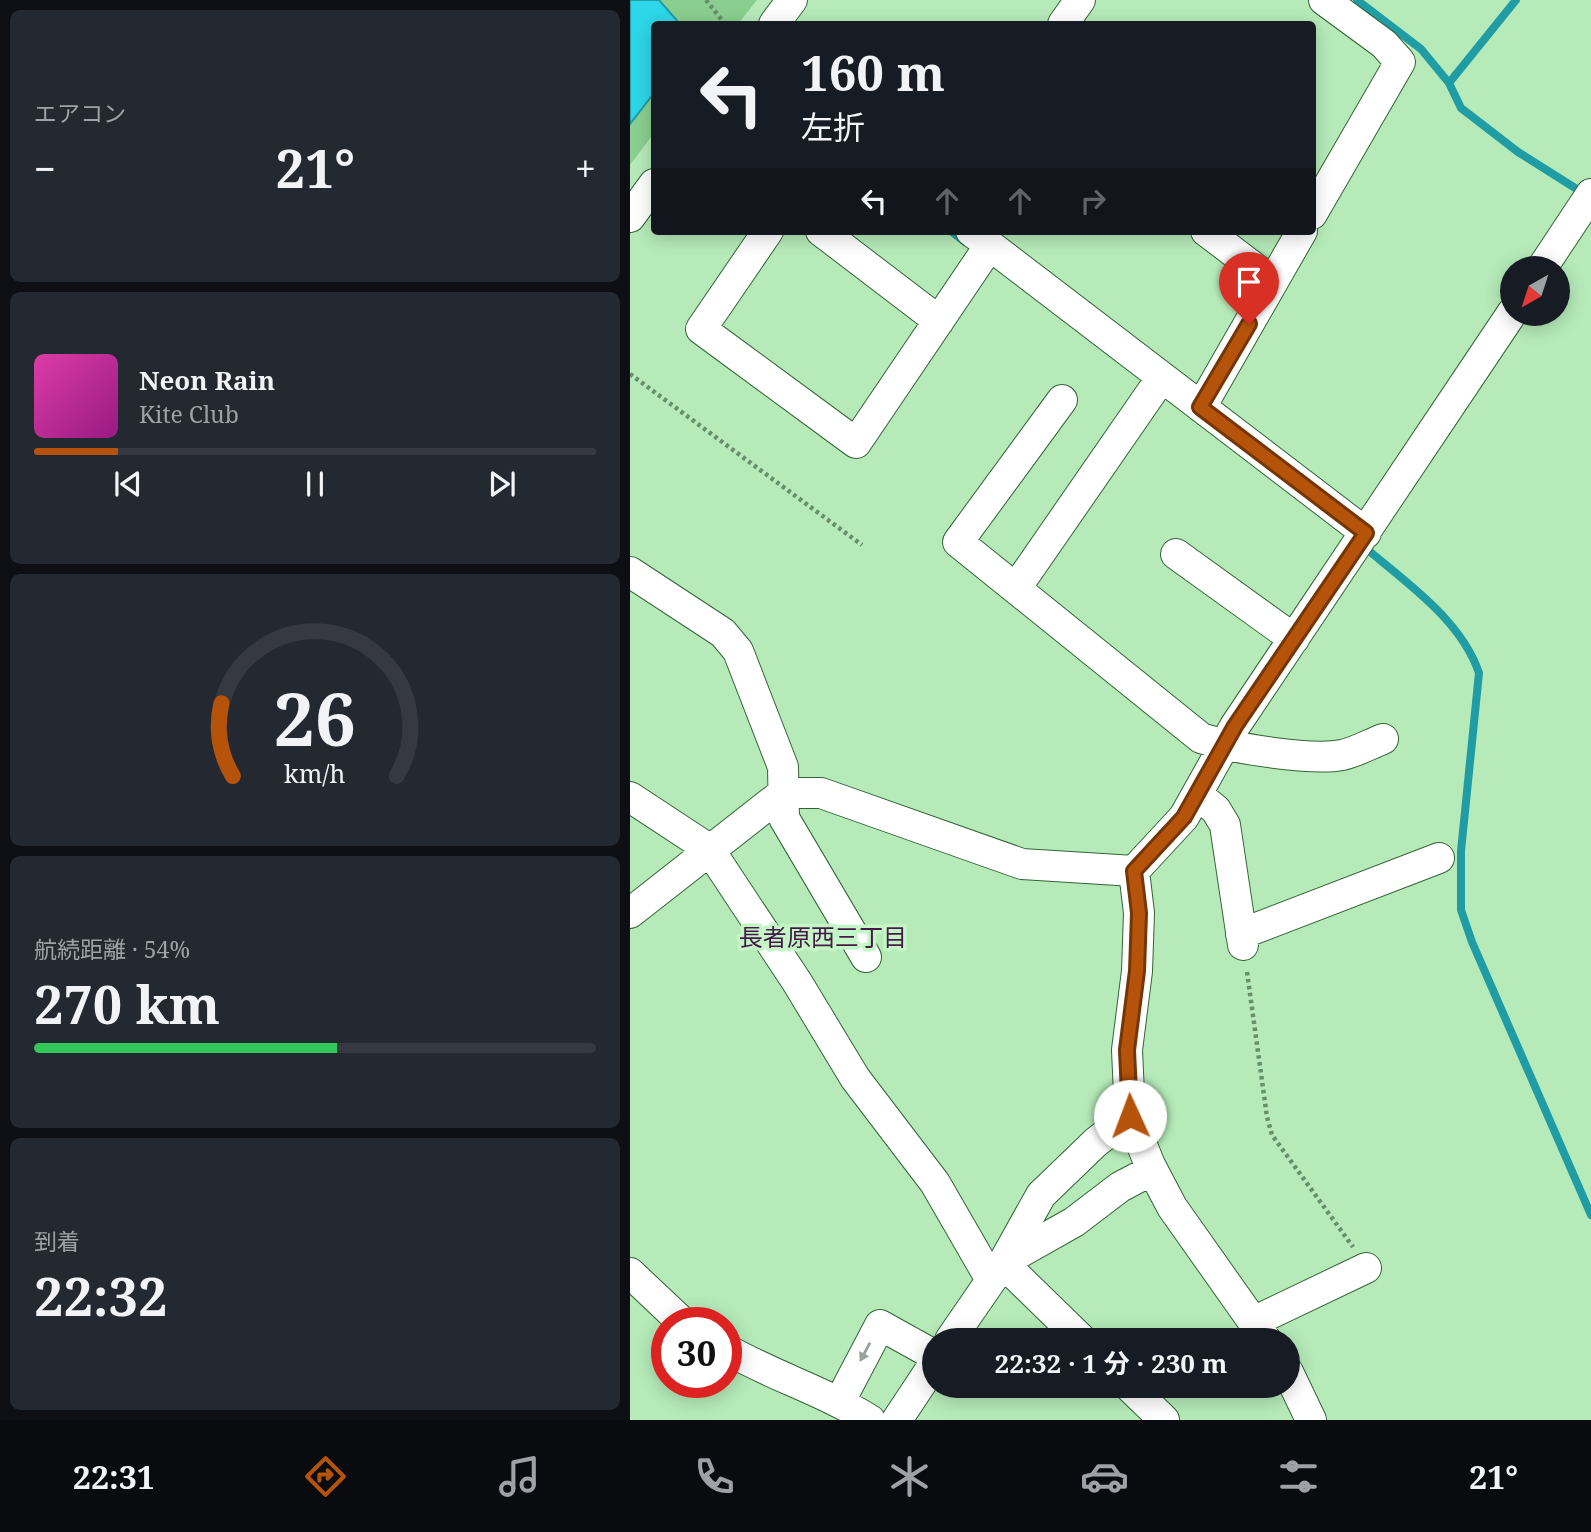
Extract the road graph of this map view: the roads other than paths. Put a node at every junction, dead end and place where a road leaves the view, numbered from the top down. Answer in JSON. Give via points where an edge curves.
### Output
{"nodes":[{"id":1,"x":792,"y":0,"type":"edge"},
{"id":2,"x":1080,"y":0,"type":"edge"},
{"id":3,"x":1324,"y":0,"type":"edge"},
{"id":4,"x":776,"y":21,"type":"edge"},
{"id":5,"x":1065,"y":21,"type":"edge"},
{"id":6,"x":651,"y":188,"type":"edge"},
{"id":7,"x":1591,"y":194,"type":"edge"},
{"id":8,"x":1316,"y":207,"type":"edge"},
{"id":9,"x":630,"y":217,"type":"edge"},
{"id":10,"x":765,"y":235,"type":"edge"},
{"id":11,"x":826,"y":235,"type":"edge"},
{"id":12,"x":1211,"y":235,"type":"edge"},
{"id":13,"x":1301,"y":235,"type":"edge"},
{"id":14,"x":981,"y":238,"type":"edge"},
{"id":15,"x":1550,"y":256,"type":"edge"},
{"id":16,"x":1273,"y":282,"type":"junction"},
{"id":17,"x":939,"y":321,"type":"junction"},
{"id":18,"x":1503,"y":326,"type":"edge"},
{"id":19,"x":1162,"y":377,"type":"junction"},
{"id":20,"x":1062,"y":400,"type":"dead end"},
{"id":21,"x":1200,"y":407,"type":"junction"},
{"id":22,"x":1366,"y":533,"type":"junction"},
{"id":23,"x":1176,"y":554,"type":"dead end"},
{"id":24,"x":630,"y":572,"type":"edge"},
{"id":25,"x":1016,"y":588,"type":"junction"},
{"id":26,"x":1294,"y":639,"type":"junction"},
{"id":27,"x":1383,"y":739,"type":"dead end"},
{"id":28,"x":1224,"y":745,"type":"junction"},
{"id":29,"x":783,"y":793,"type":"junction"},
{"id":30,"x":1197,"y":794,"type":"junction"},
{"id":31,"x":630,"y":797,"type":"edge"},
{"id":32,"x":709,"y":849,"type":"junction"},
{"id":33,"x":1439,"y":858,"type":"dead end"},
{"id":34,"x":1134,"y":871,"type":"junction"},
{"id":35,"x":630,"y":913,"type":"edge"},
{"id":36,"x":866,"y":957,"type":"dead end"},
{"id":37,"x":1130,"y":1116,"type":"junction"},
{"id":38,"x":1152,"y":1170,"type":"junction"},
{"id":39,"x":1366,"y":1268,"type":"road end"},
{"id":40,"x":997,"y":1271,"type":"junction"},
{"id":41,"x":630,"y":1273,"type":"edge"},
{"id":42,"x":666,"y":1307,"type":"edge"},
{"id":43,"x":958,"y":1328,"type":"edge"},
{"id":44,"x":1067,"y":1328,"type":"edge"},
{"id":45,"x":1257,"y":1328,"type":"edge"},
{"id":46,"x":1264,"y":1328,"type":"edge"},
{"id":47,"x":922,"y":1348,"type":"edge"},
{"id":48,"x":742,"y":1358,"type":"edge"},
{"id":49,"x":922,"y":1382,"type":"edge"},
{"id":50,"x":1300,"y":1397,"type":"edge"},
{"id":51,"x":1141,"y":1398,"type":"edge"},
{"id":52,"x":840,"y":1401,"type":"junction"},
{"id":53,"x":870,"y":1420,"type":"edge"},
{"id":54,"x":897,"y":1420,"type":"edge"},
{"id":55,"x":1164,"y":1420,"type":"edge"},
{"id":56,"x":1311,"y":1420,"type":"edge"}],
"edges":[{"from":1,"to":4,"type":"street"},
{"from":2,"to":5,"type":"street"},
{"from":3,"to":8,"type":"street","via":[[1401,62]]},
{"from":6,"to":9,"type":"street"},
{"from":7,"to":15,"type":"street"},
{"from":10,"to":17,"type":"street","via":[[701,329],[856,443]]},
{"from":11,"to":17,"type":"street"},
{"from":12,"to":16,"type":"street"},
{"from":13,"to":16,"type":"street"},
{"from":14,"to":17,"type":"street"},
{"from":14,"to":19,"type":"street"},
{"from":16,"to":21,"type":"street"},
{"from":18,"to":22,"type":"street"},
{"from":19,"to":21,"type":"street"},
{"from":19,"to":25,"type":"street"},
{"from":20,"to":25,"type":"street","via":[[958,541]]},
{"from":21,"to":22,"type":"street"},
{"from":22,"to":26,"type":"street"},
{"from":23,"to":26,"type":"street"},
{"from":24,"to":29,"type":"street","via":[[723,633],[738,651],[783,768]]},
{"from":25,"to":28,"type":"street","via":[[1201,738]]},
{"from":26,"to":28,"type":"street"},
{"from":27,"to":28,"type":"street","via":[[1343,755],[1325,756]]},
{"from":28,"to":30,"type":"street"},
{"from":29,"to":32,"type":"street"},
{"from":29,"to":34,"type":"street","via":[[821,793],[1022,864]]},
{"from":29,"to":36,"type":"street","via":[[784,818]]},
{"from":30,"to":33,"type":"street","via":[[1225,825],[1242,940]]},
{"from":30,"to":34,"type":"street","via":[[1184,817]]},
{"from":31,"to":32,"type":"street"},
{"from":32,"to":35,"type":"street"},
{"from":32,"to":40,"type":"street","via":[[855,1078]]},
{"from":34,"to":37,"type":"street","via":[[1139,913],[1127,1050]]},
{"from":37,"to":38,"type":"street"},
{"from":37,"to":40,"type":"street","via":[[1041,1195]]},
{"from":38,"to":40,"type":"street"},
{"from":38,"to":45,"type":"street","via":[[1172,1207]]},
{"from":39,"to":46,"type":"street"},
{"from":40,"to":43,"type":"street"},
{"from":40,"to":44,"type":"street"},
{"from":41,"to":42,"type":"street"},
{"from":47,"to":52,"type":"street","one_way":true,"via":[[880,1325]]},
{"from":48,"to":52,"type":"street"},
{"from":49,"to":54,"type":"street"},
{"from":50,"to":56,"type":"street"},
{"from":51,"to":55,"type":"street"},
{"from":52,"to":53,"type":"street"}]}
